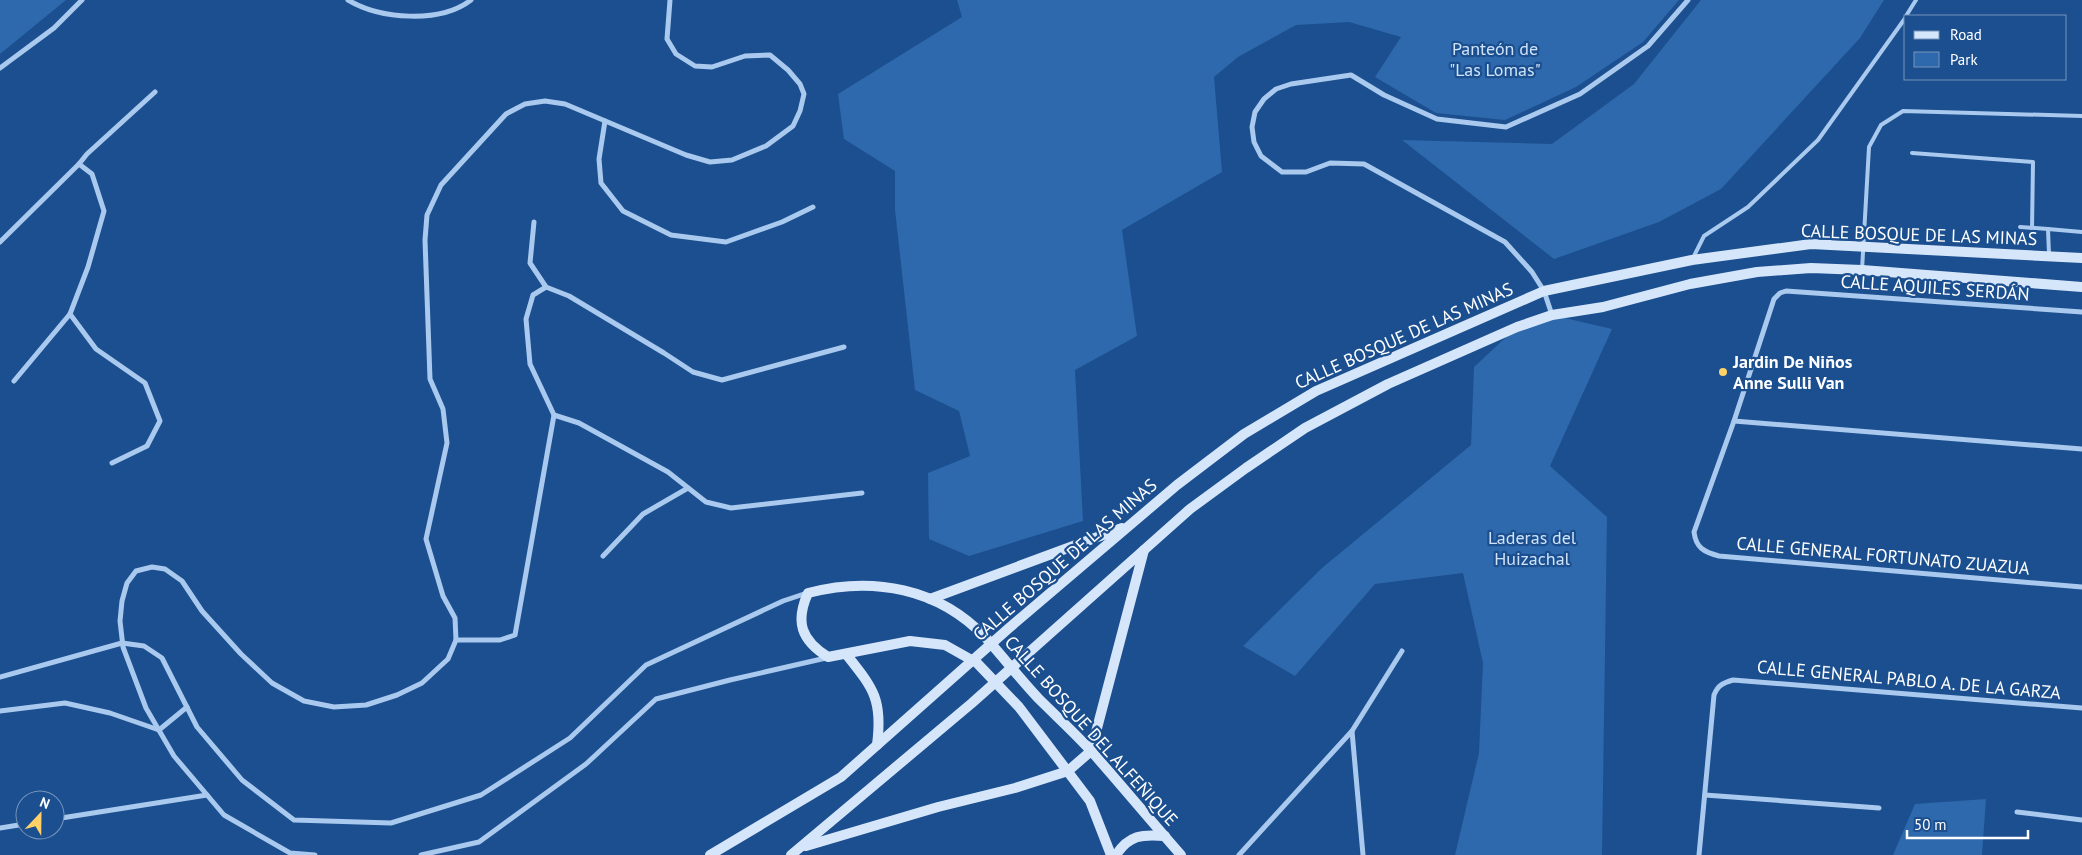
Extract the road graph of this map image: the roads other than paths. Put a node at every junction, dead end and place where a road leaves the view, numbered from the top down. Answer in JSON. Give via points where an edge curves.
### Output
{"nodes":[{"id":1,"x":82,"y":0,"type":"edge"},
{"id":2,"x":348,"y":0,"type":"edge"},
{"id":3,"x":471,"y":0,"type":"edge"},
{"id":4,"x":670,"y":0,"type":"edge"},
{"id":5,"x":1688,"y":0,"type":"edge"},
{"id":6,"x":1916,"y":0,"type":"edge"},
{"id":7,"x":1907,"y":15,"type":"edge"},
{"id":8,"x":1904,"y":19,"type":"edge"},
{"id":9,"x":0,"y":68,"type":"edge"},
{"id":10,"x":155,"y":92,"type":"dead end"},
{"id":11,"x":2082,"y":116,"type":"edge"},
{"id":12,"x":605,"y":121,"type":"junction"},
{"id":13,"x":1912,"y":153,"type":"dead end"},
{"id":14,"x":79,"y":164,"type":"junction"},
{"id":15,"x":813,"y":207,"type":"dead end"},
{"id":16,"x":534,"y":222,"type":"dead end"},
{"id":17,"x":2020,"y":227,"type":"dead end"},
{"id":18,"x":2032,"y":229,"type":"junction"},
{"id":19,"x":2048,"y":230,"type":"junction"},
{"id":20,"x":2082,"y":232,"type":"edge"},
{"id":21,"x":0,"y":242,"type":"edge"},
{"id":22,"x":1863,"y":246,"type":"junction"},
{"id":23,"x":2049,"y":257,"type":"junction"},
{"id":24,"x":2082,"y":258,"type":"edge"},
{"id":25,"x":1692,"y":260,"type":"junction"},
{"id":26,"x":1862,"y":270,"type":"junction"},
{"id":27,"x":2082,"y":286,"type":"edge"},
{"id":28,"x":546,"y":287,"type":"junction"},
{"id":29,"x":1544,"y":292,"type":"junction"},
{"id":30,"x":2082,"y":312,"type":"edge"},
{"id":31,"x":70,"y":314,"type":"junction"},
{"id":32,"x":1552,"y":315,"type":"junction"},
{"id":33,"x":844,"y":347,"type":"dead end"},
{"id":34,"x":14,"y":381,"type":"dead end"},
{"id":35,"x":554,"y":416,"type":"junction"},
{"id":36,"x":1734,"y":421,"type":"junction"},
{"id":37,"x":2082,"y":449,"type":"edge"},
{"id":38,"x":112,"y":463,"type":"dead end"},
{"id":39,"x":688,"y":488,"type":"junction"},
{"id":40,"x":862,"y":493,"type":"dead end"},
{"id":41,"x":1130,"y":525,"type":"junction"},
{"id":42,"x":1144,"y":549,"type":"junction"},
{"id":43,"x":602,"y":556,"type":"dead end"},
{"id":44,"x":2082,"y":588,"type":"edge"},
{"id":45,"x":808,"y":593,"type":"junction"},
{"id":46,"x":930,"y":599,"type":"junction"},
{"id":47,"x":456,"y":640,"type":"junction"},
{"id":48,"x":122,"y":643,"type":"junction"},
{"id":49,"x":1402,"y":651,"type":"dead end"},
{"id":50,"x":846,"y":654,"type":"junction"},
{"id":51,"x":828,"y":657,"type":"junction"},
{"id":52,"x":0,"y":677,"type":"edge"},
{"id":53,"x":187,"y":707,"type":"junction"},
{"id":54,"x":2082,"y":708,"type":"edge"},
{"id":55,"x":0,"y":711,"type":"edge"},
{"id":56,"x":159,"y":730,"type":"junction"},
{"id":57,"x":1352,"y":731,"type":"junction"},
{"id":58,"x":877,"y":745,"type":"junction"},
{"id":59,"x":1091,"y":751,"type":"junction"},
{"id":60,"x":1068,"y":771,"type":"junction"},
{"id":61,"x":207,"y":795,"type":"junction"},
{"id":62,"x":1705,"y":795,"type":"junction"},
{"id":63,"x":1879,"y":808,"type":"dead end"},
{"id":64,"x":2017,"y":812,"type":"dead end"},
{"id":65,"x":65,"y":817,"type":"edge"},
{"id":66,"x":2082,"y":820,"type":"edge"},
{"id":67,"x":15,"y":826,"type":"edge"},
{"id":68,"x":0,"y":828,"type":"edge"},
{"id":69,"x":1165,"y":836,"type":"junction"},
{"id":70,"x":802,"y":848,"type":"junction"},
{"id":71,"x":315,"y":855,"type":"edge"},
{"id":72,"x":422,"y":855,"type":"edge"},
{"id":73,"x":710,"y":855,"type":"edge"},
{"id":74,"x":791,"y":855,"type":"edge"},
{"id":75,"x":1111,"y":855,"type":"edge"},
{"id":76,"x":1116,"y":855,"type":"edge"},
{"id":77,"x":1181,"y":855,"type":"edge"},
{"id":78,"x":1239,"y":855,"type":"edge"},
{"id":79,"x":1363,"y":855,"type":"edge"},
{"id":80,"x":1700,"y":855,"type":"edge"}],
"edges":[{"from":1,"to":9,"type":"street","via":[[54,28]]},
{"from":2,"to":3,"type":"street","via":[[380,13],[411,17],[445,12]]},
{"from":4,"to":12,"type":"street","via":[[667,40],[676,54],[695,66],[712,67],[745,56],[770,56],[788,70],[804,94],[793,126],[766,146],[732,160],[710,162]]},
{"from":5,"to":29,"type":"street","via":[[1648,46],[1580,94],[1506,127],[1437,119],[1384,95],[1351,75],[1276,89],[1255,112],[1254,142],[1262,156],[1282,172],[1306,172],[1330,164],[1364,164],[1505,242],[1532,272]]},
{"from":6,"to":7,"type":"lane"},
{"from":8,"to":25,"type":"lane","via":[[1818,140],[1748,207],[1704,236]]},
{"from":10,"to":14,"type":"street"},
{"from":11,"to":22,"type":"lane","via":[[1903,111],[1880,125],[1869,147]]},
{"from":12,"to":15,"type":"street","via":[[599,159],[601,183],[623,211],[671,235],[726,242]]},
{"from":12,"to":47,"type":"street","via":[[565,104],[545,101],[512,110],[441,185],[428,215],[425,240],[430,380],[443,409],[447,442],[426,539],[443,596],[456,618]]},
{"from":13,"to":18,"type":"lane","via":[[2033,162]]},
{"from":14,"to":21,"type":"street"},
{"from":14,"to":31,"type":"street","via":[[92,174],[104,211]]},
{"from":16,"to":28,"type":"street","via":[[530,263]]},
{"from":17,"to":18,"type":"lane"},
{"from":18,"to":19,"type":"lane"},
{"from":19,"to":20,"type":"lane"},
{"from":19,"to":23,"type":"lane"},
{"from":22,"to":23,"type":"main road","name":"CALLE BOSQUE DE LAS MINAS"},
{"from":22,"to":25,"type":"main road","name":"CALLE BOSQUE DE LAS MINAS","via":[[1811,244]]},
{"from":22,"to":26,"type":"lane"},
{"from":23,"to":24,"type":"main road","name":"CALLE BOSQUE DE LAS MINAS"},
{"from":25,"to":29,"type":"main road","name":"CALLE BOSQUE DE LAS MINAS"},
{"from":26,"to":27,"type":"main road","name":"CALLE BOSQUE DE LAS MINAS"},
{"from":26,"to":32,"type":"main road","name":"CALLE BOSQUE DE LAS MINAS","via":[[1811,268],[1757,272],[1690,284],[1603,307]]},
{"from":28,"to":33,"type":"street","via":[[569,296],[693,372],[722,380]]},
{"from":28,"to":35,"type":"street","via":[[533,295],[526,319],[530,364]]},
{"from":29,"to":32,"type":"street"},
{"from":29,"to":41,"type":"main road","name":"CALLE BOSQUE DE LAS MINAS","via":[[1316,391],[1244,434]]},
{"from":30,"to":36,"type":"street","name":"CALLE AQUILES SERDÁN","via":[[1786,291],[1774,299]]},
{"from":31,"to":34,"type":"street"},
{"from":31,"to":38,"type":"street","via":[[96,349],[145,383],[160,421],[147,446]]},
{"from":32,"to":42,"type":"main road","name":"CALLE BOSQUE DE LAS MINAS","via":[[1517,327],[1388,384],[1305,428],[1198,503]]},
{"from":35,"to":39,"type":"street","via":[[579,423],[668,472]]},
{"from":35,"to":47,"type":"street","via":[[515,635],[500,640]]},
{"from":36,"to":37,"type":"street"},
{"from":36,"to":44,"type":"street","name":"CALLE GENERAL FORTUNATO ZUAZUA","via":[[1694,532],[1696,543],[1705,552],[1719,556]]},
{"from":39,"to":40,"type":"street","via":[[706,502],[731,508]]},
{"from":39,"to":43,"type":"street","via":[[643,514]]},
{"from":41,"to":46,"type":"main road"},
{"from":41,"to":58,"type":"main road","name":"CALLE BOSQUE DE LAS MINAS"},
{"from":42,"to":59,"type":"main road"},
{"from":42,"to":70,"type":"main road","name":"CALLE BOSQUE DE LAS MINAS","via":[[972,703]]},
{"from":45,"to":46,"type":"main road","name":"CALLE BOSQUE DEL ALFEÑIQUE","via":[[849,585],[872,585]]},
{"from":45,"to":51,"type":"main road","via":[[802,607],[805,637]]},
{"from":45,"to":53,"type":"street","via":[[783,601],[646,665],[570,738],[481,795],[391,824],[294,820],[242,780],[197,727]]},
{"from":46,"to":59,"type":"main road","name":"CALLE BOSQUE DEL ALFEÑIQUE","via":[[969,622]]},
{"from":47,"to":48,"type":"street","via":[[448,659],[422,683],[397,695],[366,705],[334,707],[304,701],[272,683],[241,654],[202,611],[182,581],[165,569],[152,567],[136,571],[127,583],[122,602]]},
{"from":48,"to":52,"type":"street"},
{"from":48,"to":53,"type":"street","via":[[144,646],[162,658]]},
{"from":48,"to":56,"type":"street","via":[[146,708]]},
{"from":49,"to":57,"type":"street"},
{"from":50,"to":51,"type":"main road","name":"CALLE BOSQUE DEL ALFEÑIQUE"},
{"from":50,"to":58,"type":"main road","via":[[871,686],[880,725]]},
{"from":50,"to":60,"type":"main road","name":"CALLE BOSQUE DEL ALFEÑIQUE","via":[[910,641],[945,645],[977,663],[1020,707]]},
{"from":51,"to":72,"type":"street","via":[[656,699],[586,764],[479,842]]},
{"from":53,"to":56,"type":"street"},
{"from":54,"to":62,"type":"street","name":"CALLE GENERAL PABLO A. DE LA GARZA","via":[[1733,680],[1717,688],[1714,695]]},
{"from":55,"to":56,"type":"street","via":[[65,703],[110,713]]},
{"from":56,"to":61,"type":"street","via":[[174,756]]},
{"from":57,"to":78,"type":"street"},
{"from":57,"to":79,"type":"street"},
{"from":58,"to":73,"type":"main road","name":"CALLE BOSQUE DE LAS MINAS","via":[[841,777]]},
{"from":59,"to":60,"type":"main road"},
{"from":59,"to":69,"type":"main road","name":"CALLE BOSQUE DEL ALFEÑIQUE"},
{"from":60,"to":70,"type":"main road"},
{"from":60,"to":75,"type":"main road","name":"CALLE BOSQUE DEL ALFEÑIQUE","via":[[1090,801]]},
{"from":61,"to":65,"type":"street"},
{"from":61,"to":71,"type":"street","via":[[224,815],[290,853]]},
{"from":62,"to":63,"type":"street"},
{"from":62,"to":80,"type":"street"},
{"from":64,"to":66,"type":"street"},
{"from":67,"to":68,"type":"street"},
{"from":69,"to":76,"type":"main road","via":[[1135,836],[1122,845]]},
{"from":69,"to":77,"type":"main road","name":"CALLE BOSQUE DEL ALFEÑIQUE"},
{"from":70,"to":74,"type":"main road","name":"CALLE BOSQUE DE LAS MINAS"}]}
